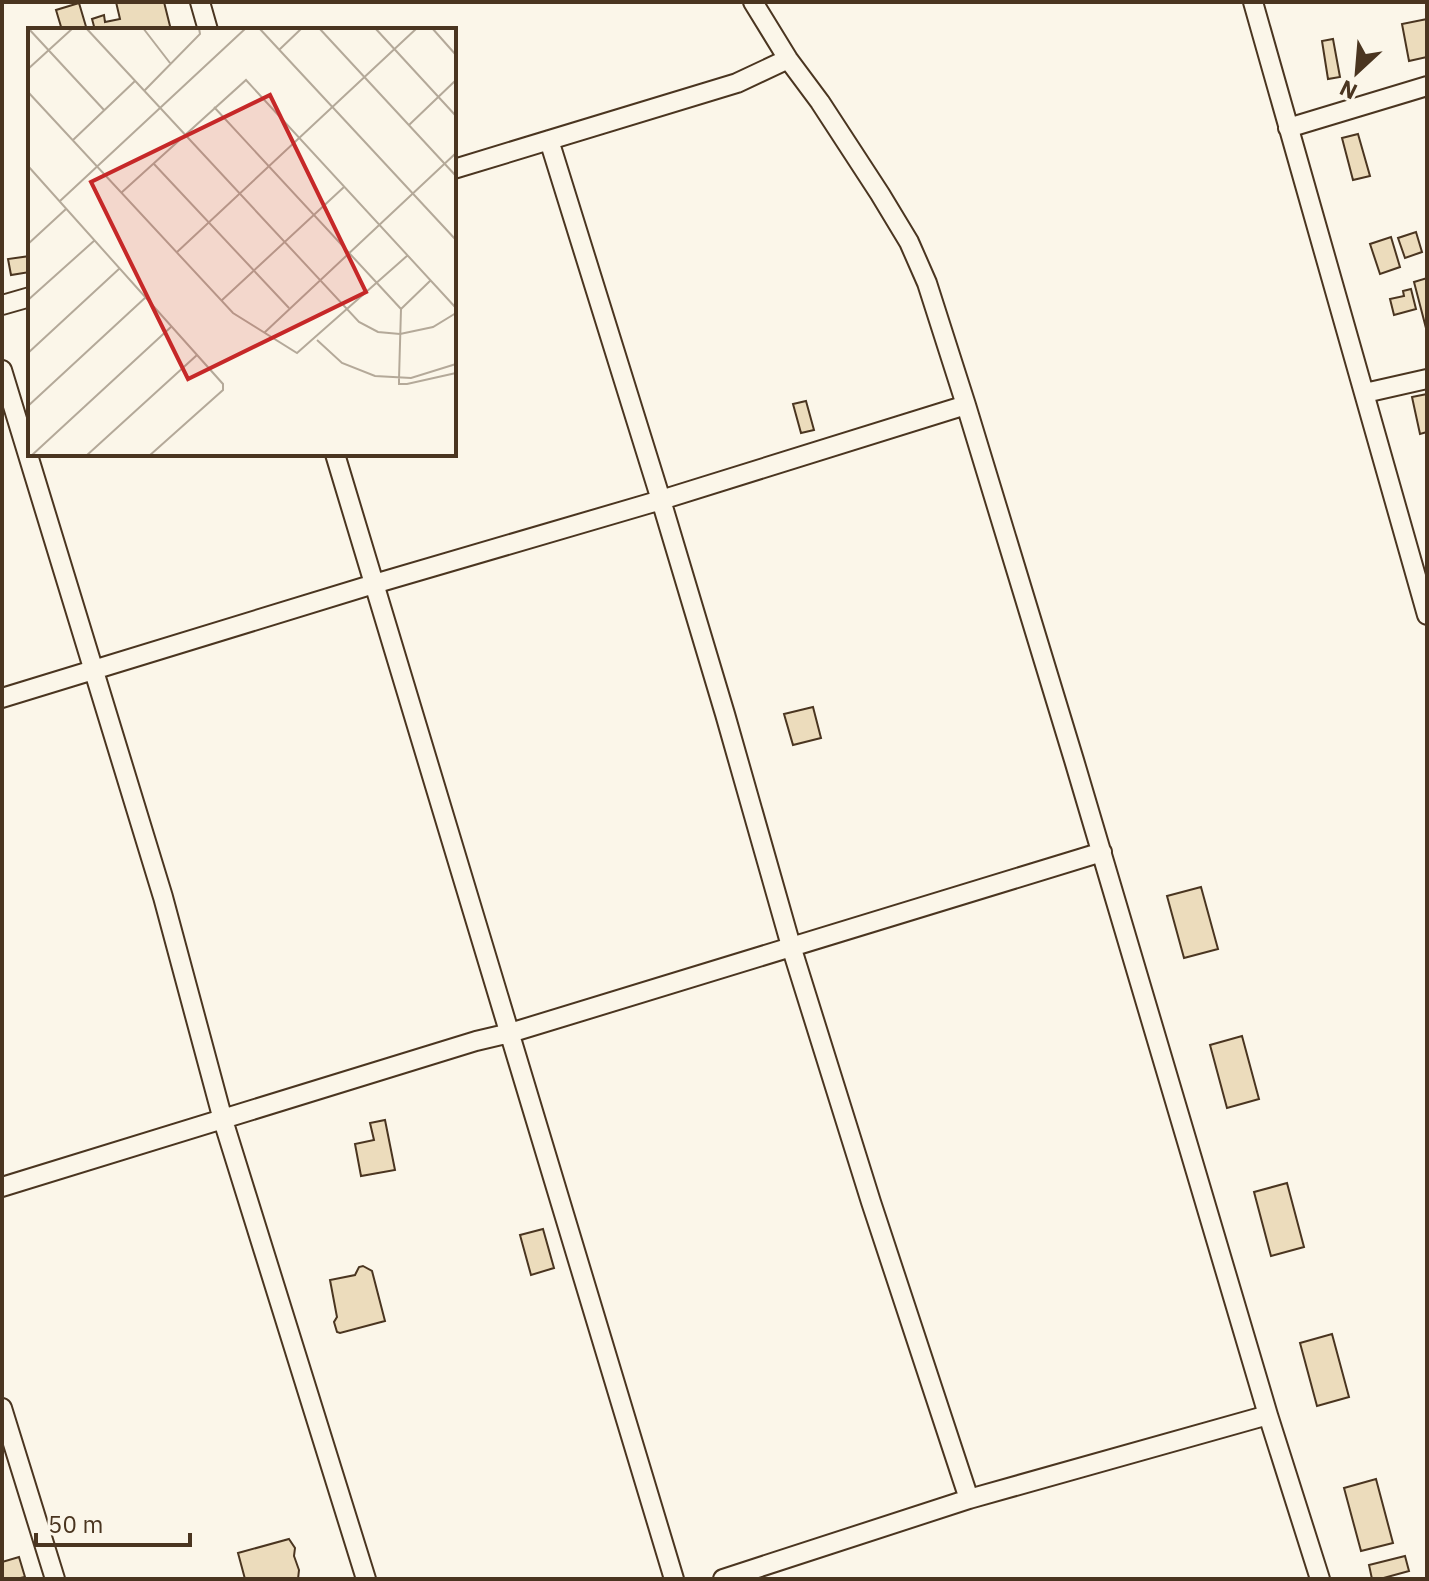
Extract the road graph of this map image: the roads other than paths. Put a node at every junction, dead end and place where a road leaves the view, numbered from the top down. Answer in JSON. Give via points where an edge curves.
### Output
{"nodes":[{"id":1,"x":200,"y":2,"type":"edge"},
{"id":2,"x":753,"y":2,"type":"edge"},
{"id":3,"x":1253,"y":2,"type":"edge"},
{"id":4,"x":207,"y":28,"type":"edge"},
{"id":5,"x":788,"y":59,"type":"junction"},
{"id":6,"x":1427,"y":86,"type":"edge"},
{"id":7,"x":1288,"y":128,"type":"junction"},
{"id":8,"x":549,"y":140,"type":"junction"},
{"id":9,"x":456,"y":168,"type":"edge"},
{"id":10,"x":28,"y":298,"type":"edge"},
{"id":11,"x":2,"y":305,"type":"edge"},
{"id":12,"x":2,"y":370,"type":"edge"},
{"id":13,"x":1427,"y":379,"type":"edge"},
{"id":14,"x":1365,"y":393,"type":"junction"},
{"id":15,"x":966,"y":405,"type":"junction"},
{"id":16,"x":28,"y":454,"type":"edge"},
{"id":17,"x":29,"y":456,"type":"edge"},
{"id":18,"x":336,"y":456,"type":"edge"},
{"id":19,"x":661,"y":500,"type":"junction"},
{"id":20,"x":374,"y":584,"type":"junction"},
{"id":21,"x":1427,"y":615,"type":"edge"},
{"id":22,"x":95,"y":670,"type":"junction"},
{"id":23,"x":2,"y":698,"type":"edge"},
{"id":24,"x":1102,"y":852,"type":"junction"},
{"id":25,"x":791,"y":946,"type":"junction"},
{"id":26,"x":510,"y":1033,"type":"junction"},
{"id":27,"x":223,"y":1120,"type":"junction"},
{"id":28,"x":2,"y":1187,"type":"edge"},
{"id":29,"x":2,"y":1408,"type":"edge"},
{"id":30,"x":1268,"y":1415,"type":"junction"},
{"id":31,"x":969,"y":1499,"type":"junction"},
{"id":32,"x":55,"y":1579,"type":"edge"},
{"id":33,"x":366,"y":1579,"type":"edge"},
{"id":34,"x":674,"y":1579,"type":"edge"},
{"id":35,"x":723,"y":1579,"type":"edge"},
{"id":36,"x":1320,"y":1579,"type":"edge"}],
"edges":[{"from":1,"to":4,"type":"street"},
{"from":2,"to":5,"type":"street"},
{"from":3,"to":7,"type":"street"},
{"from":5,"to":8,"type":"street","via":[[737,83]]},
{"from":5,"to":15,"type":"street","via":[[909,242]]},
{"from":6,"to":7,"type":"street"},
{"from":7,"to":14,"type":"street"},
{"from":8,"to":9,"type":"street"},
{"from":8,"to":19,"type":"street"},
{"from":10,"to":11,"type":"street"},
{"from":12,"to":16,"type":"street"},
{"from":13,"to":14,"type":"street"},
{"from":14,"to":21,"type":"street"},
{"from":15,"to":19,"type":"street"},
{"from":15,"to":24,"type":"street"},
{"from":17,"to":22,"type":"street"},
{"from":18,"to":20,"type":"street"},
{"from":19,"to":20,"type":"street"},
{"from":19,"to":25,"type":"street"},
{"from":20,"to":22,"type":"street"},
{"from":20,"to":26,"type":"street"},
{"from":22,"to":23,"type":"street"},
{"from":22,"to":27,"type":"street"},
{"from":24,"to":25,"type":"street"},
{"from":24,"to":30,"type":"street"},
{"from":25,"to":26,"type":"street"},
{"from":25,"to":31,"type":"street"},
{"from":26,"to":27,"type":"street"},
{"from":26,"to":34,"type":"street"},
{"from":27,"to":28,"type":"street"},
{"from":27,"to":33,"type":"street"},
{"from":29,"to":32,"type":"street"},
{"from":30,"to":31,"type":"street"},
{"from":30,"to":36,"type":"street"},
{"from":31,"to":35,"type":"street"}]}
